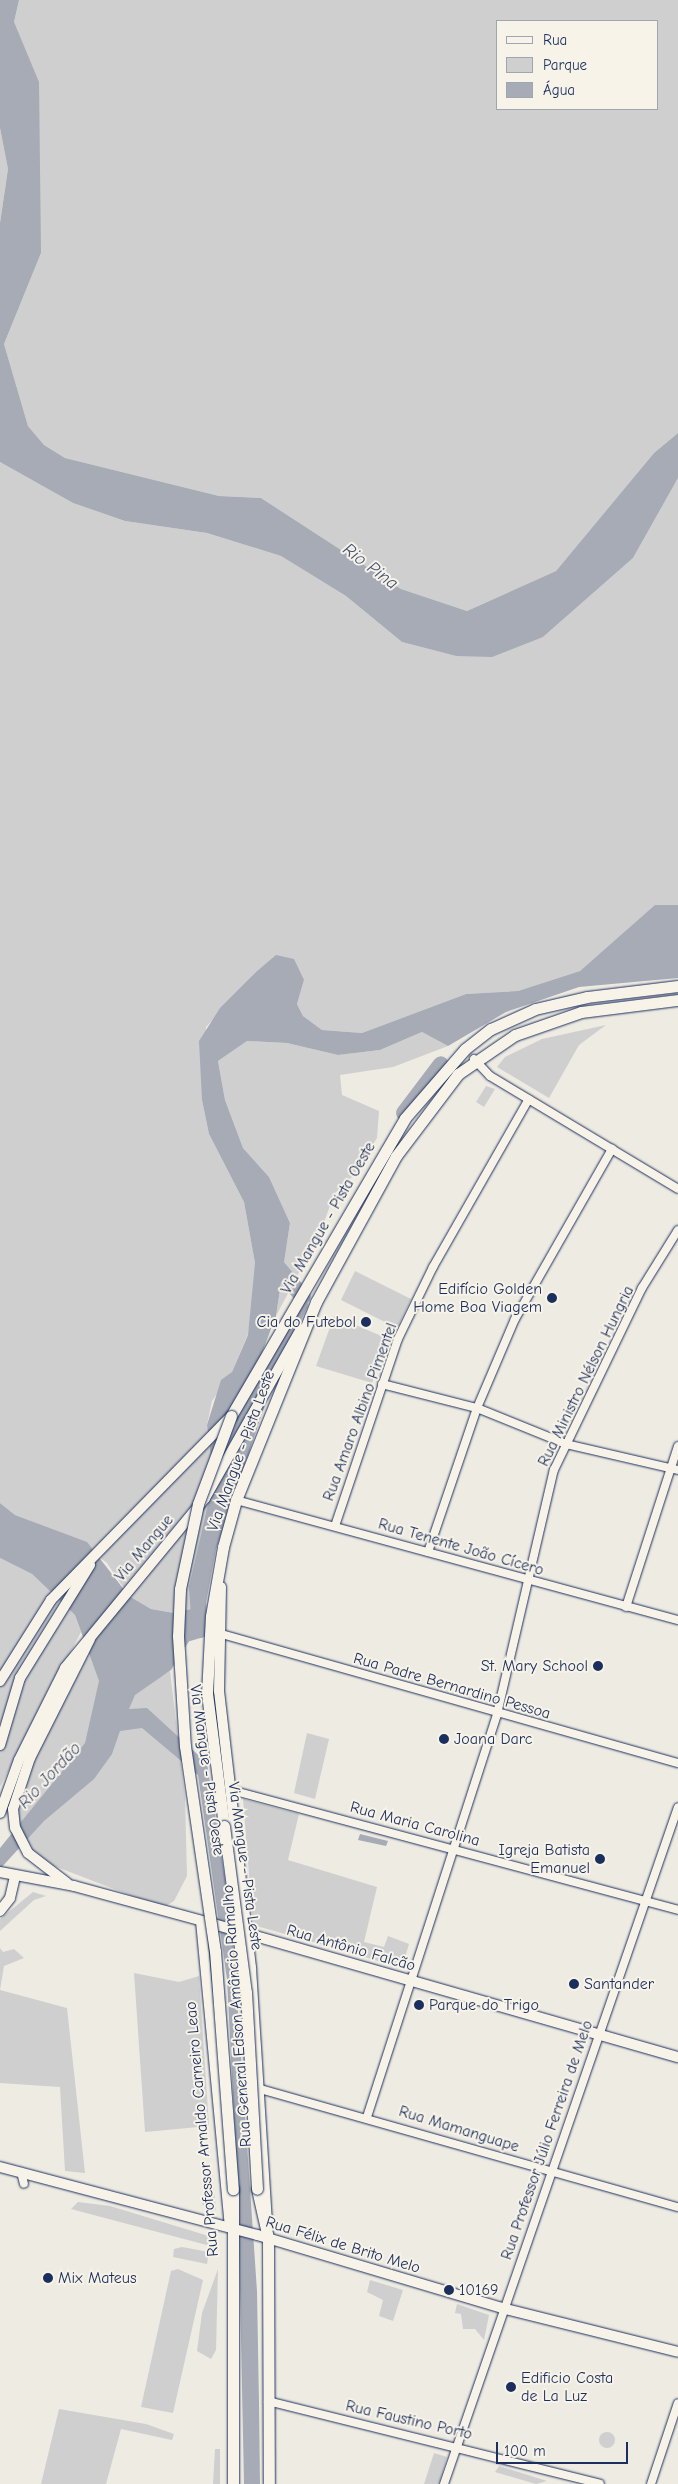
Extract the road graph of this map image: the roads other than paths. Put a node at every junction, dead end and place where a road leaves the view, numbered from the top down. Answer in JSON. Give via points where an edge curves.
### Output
{"nodes":[{"id":1,"x":678,"y":986,"type":"edge"},
{"id":2,"x":678,"y":1000,"type":"edge"},
{"id":3,"x":474,"y":1060,"type":"junction"},
{"id":4,"x":529,"y":1099,"type":"junction"},
{"id":5,"x":612,"y":1149,"type":"junction"},
{"id":6,"x":678,"y":1190,"type":"edge"},
{"id":7,"x":678,"y":1230,"type":"edge"},
{"id":8,"x":316,"y":1302,"type":"junction"},
{"id":9,"x":382,"y":1384,"type":"junction"},
{"id":10,"x":477,"y":1408,"type":"junction"},
{"id":11,"x":231,"y":1416,"type":"junction"},
{"id":12,"x":566,"y":1444,"type":"junction"},
{"id":13,"x":678,"y":1446,"type":"edge"},
{"id":14,"x":669,"y":1467,"type":"junction"},
{"id":15,"x":678,"y":1470,"type":"edge"},
{"id":16,"x":236,"y":1500,"type":"junction"},
{"id":17,"x":335,"y":1526,"type":"junction"},
{"id":18,"x":223,"y":1547,"type":"junction"},
{"id":19,"x":428,"y":1552,"type":"junction"},
{"id":20,"x":97,"y":1556,"type":"junction"},
{"id":21,"x":527,"y":1580,"type":"junction"},
{"id":22,"x":626,"y":1607,"type":"junction"},
{"id":23,"x":678,"y":1620,"type":"edge"},
{"id":24,"x":94,"y":1629,"type":"junction"},
{"id":25,"x":218,"y":1633,"type":"junction"},
{"id":26,"x":0,"y":1681,"type":"edge"},
{"id":27,"x":497,"y":1714,"type":"junction"},
{"id":28,"x":0,"y":1745,"type":"edge"},
{"id":29,"x":678,"y":1763,"type":"edge"},
{"id":30,"x":231,"y":1790,"type":"junction"},
{"id":31,"x":678,"y":1807,"type":"edge"},
{"id":32,"x":0,"y":1813,"type":"edge"},
{"id":33,"x":454,"y":1848,"type":"junction"},
{"id":34,"x":7,"y":1874,"type":"edge"},
{"id":35,"x":74,"y":1886,"type":"junction"},
{"id":36,"x":647,"y":1902,"type":"junction"},
{"id":37,"x":678,"y":1910,"type":"edge"},
{"id":38,"x":0,"y":1911,"type":"edge"},
{"id":39,"x":206,"y":1922,"type":"junction"},
{"id":40,"x":245,"y":1934,"type":"junction"},
{"id":41,"x":408,"y":1980,"type":"junction"},
{"id":42,"x":598,"y":2034,"type":"junction"},
{"id":43,"x":678,"y":2057,"type":"edge"},
{"id":44,"x":260,"y":2089,"type":"junction"},
{"id":45,"x":368,"y":2117,"type":"junction"},
{"id":46,"x":0,"y":2167,"type":"edge"},
{"id":47,"x":551,"y":2171,"type":"junction"},
{"id":48,"x":20,"y":2172,"type":"junction"},
{"id":49,"x":24,"y":2184,"type":"dead end"},
{"id":50,"x":678,"y":2207,"type":"edge"},
{"id":51,"x":232,"y":2228,"type":"junction"},
{"id":52,"x":262,"y":2237,"type":"junction"},
{"id":53,"x":502,"y":2308,"type":"junction"},
{"id":54,"x":678,"y":2352,"type":"edge"},
{"id":55,"x":268,"y":2401,"type":"junction"},
{"id":56,"x":678,"y":2404,"type":"edge"},
{"id":57,"x":457,"y":2445,"type":"junction"},
{"id":58,"x":233,"y":2484,"type":"edge"},
{"id":59,"x":270,"y":2484,"type":"edge"},
{"id":60,"x":444,"y":2484,"type":"edge"},
{"id":61,"x":600,"y":2484,"type":"edge"},
{"id":62,"x":651,"y":2484,"type":"edge"}],
"edges":[{"from":1,"to":11,"type":"main road","name":"Via Mangue - Pista Oeste","via":[[587,997],[535,1009],[491,1029],[465,1049],[405,1118]]},
{"from":2,"to":3,"type":"main road","name":"Via Mangue - Pista Leste","via":[[560,1017],[515,1034]]},
{"from":3,"to":4,"type":"street","via":[[490,1076]]},
{"from":3,"to":8,"type":"main road","name":"Via Mangue - Pista Leste","via":[[412,1130]]},
{"from":4,"to":5,"type":"street"},
{"from":4,"to":9,"type":"street","name":"Rua Amaro Albino Pimentel","via":[[433,1267]]},
{"from":5,"to":6,"type":"street"},
{"from":5,"to":10,"type":"street","via":[[515,1319]]},
{"from":7,"to":12,"type":"street","name":"Rua Ministro Nélson Hungria","via":[[642,1288]]},
{"from":8,"to":16,"type":"main road","name":"Via Mangue - Pista Leste"},
{"from":8,"to":24,"type":"main road","name":"Via Mangue","bridge":true,"via":[[205,1498]]},
{"from":9,"to":10,"type":"street"},
{"from":9,"to":17,"type":"street","name":"Rua Amaro Albino Pimentel"},
{"from":10,"to":12,"type":"street"},
{"from":10,"to":19,"type":"street"},
{"from":11,"to":20,"type":"main road","name":"Via Mangue"},
{"from":11,"to":51,"type":"main road","name":"Via Mangue - Pista Oeste","bridge":true,"via":[[191,1533],[178,1636],[185,1746],[215,1951],[233,2189]]},
{"from":12,"to":14,"type":"street"},
{"from":12,"to":21,"type":"street","name":"Rua Ministro Nélson Hungria","via":[[554,1470]]},
{"from":13,"to":14,"type":"street"},
{"from":14,"to":15,"type":"street"},
{"from":14,"to":22,"type":"street"},
{"from":16,"to":17,"type":"street","name":"Rua Tenente João Cícero"},
{"from":16,"to":18,"type":"main road","name":"Via Mangue - Pista Leste"},
{"from":17,"to":19,"type":"street","name":"Rua Tenente João Cícero"},
{"from":18,"to":25,"type":"main road","name":"Rua General Edson Amâncio Ramalho"},
{"from":18,"to":52,"type":"main road","name":"Via Mangue - Pista Leste","bridge":true,"via":[[208,1652],[209,1722],[246,1992]]},
{"from":19,"to":21,"type":"street","name":"Rua Tenente João Cícero"},
{"from":20,"to":26,"type":"main road","name":"Via Mangue","via":[[51,1600]]},
{"from":20,"to":28,"type":"main road","via":[[20,1678]]},
{"from":21,"to":22,"type":"street","name":"Rua Tenente João Cícero"},
{"from":21,"to":27,"type":"street","name":"Rua Ministro Nélson Hungria"},
{"from":22,"to":23,"type":"street","name":"Rua Tenente João Cícero"},
{"from":24,"to":32,"type":"main road","name":"Via Mangue","via":[[52,1692],[18,1760]]},
{"from":24,"to":35,"type":"main road","via":[[15,1798],[15,1828],[28,1853]]},
{"from":25,"to":27,"type":"street","name":"Rua Padre Bernardino Pessoa"},
{"from":25,"to":30,"type":"main road","name":"Rua General Edson Amâncio Ramalho","via":[[219,1691]]},
{"from":27,"to":29,"type":"street","name":"Rua Padre Bernardino Pessoa"},
{"from":27,"to":33,"type":"street","name":"Rua Ministro Nélson Hungria"},
{"from":30,"to":33,"type":"street","name":"Rua Maria Carolina"},
{"from":30,"to":40,"type":"main road","name":"Rua General Edson Amâncio Ramalho"},
{"from":31,"to":36,"type":"street","name":"Rua Professor Júlio Ferreira de Melo"},
{"from":33,"to":36,"type":"street","name":"Rua Maria Carolina"},
{"from":33,"to":41,"type":"street","name":"Rua Ministro Nélson Hungria"},
{"from":34,"to":35,"type":"main road","name":"Rua Antônio Falcão"},
{"from":34,"to":38,"type":"main road","via":[[10,1898]]},
{"from":35,"to":39,"type":"main road","name":"Rua Antônio Falcão"},
{"from":36,"to":37,"type":"street","name":"Rua Maria Carolina"},
{"from":36,"to":42,"type":"street","name":"Rua Professor Júlio Ferreira de Melo"},
{"from":39,"to":40,"type":"main road","name":"Rua Antônio Falcão","bridge":true},
{"from":39,"to":51,"type":"main road","name":"Rua Professor Arnaldo Carneiro Leao"},
{"from":40,"to":41,"type":"main road","name":"Rua Antônio Falcão"},
{"from":40,"to":44,"type":"main road","name":"Rua General Edson Amâncio Ramalho"},
{"from":41,"to":42,"type":"main road","name":"Rua Antônio Falcão"},
{"from":41,"to":45,"type":"street","name":"Rua Ministro Nélson Hungria"},
{"from":42,"to":43,"type":"main road","name":"Rua Antônio Falcão"},
{"from":42,"to":47,"type":"street","name":"Rua Professor Júlio Ferreira de Melo"},
{"from":44,"to":45,"type":"street","name":"Rua Mamanguape"},
{"from":44,"to":52,"type":"main road","name":"Rua General Edson Amâncio Ramalho"},
{"from":45,"to":47,"type":"street","name":"Rua Mamanguape"},
{"from":46,"to":48,"type":"main road","name":"Rua Félix de Brito Melo"},
{"from":47,"to":50,"type":"street","name":"Rua Mamanguape"},
{"from":47,"to":53,"type":"street","name":"Rua Professor Júlio Ferreira de Melo"},
{"from":48,"to":49,"type":"street"},
{"from":48,"to":51,"type":"main road","name":"Rua Félix de Brito Melo","via":[[42,2182]]},
{"from":51,"to":52,"type":"main road","name":"Rua Félix de Brito Melo"},
{"from":51,"to":58,"type":"main road","name":"Rua Professor Arnaldo Carneiro Leao"},
{"from":52,"to":53,"type":"main road","name":"Rua Félix de Brito Melo"},
{"from":52,"to":55,"type":"main road","name":"Rua General Edson Amâncio Ramalho"},
{"from":53,"to":54,"type":"main road","name":"Rua Félix de Brito Melo"},
{"from":53,"to":57,"type":"street","name":"Rua Professor Júlio Ferreira de Melo"},
{"from":55,"to":57,"type":"street","name":"Rua Faustino Porto"},
{"from":55,"to":59,"type":"main road","name":"Rua General Edson Amâncio Ramalho"},
{"from":56,"to":62,"type":"street"},
{"from":57,"to":60,"type":"street","name":"Rua Professor Júlio Ferreira de Melo"},
{"from":57,"to":61,"type":"street","name":"Rua Faustino Porto"}]}
